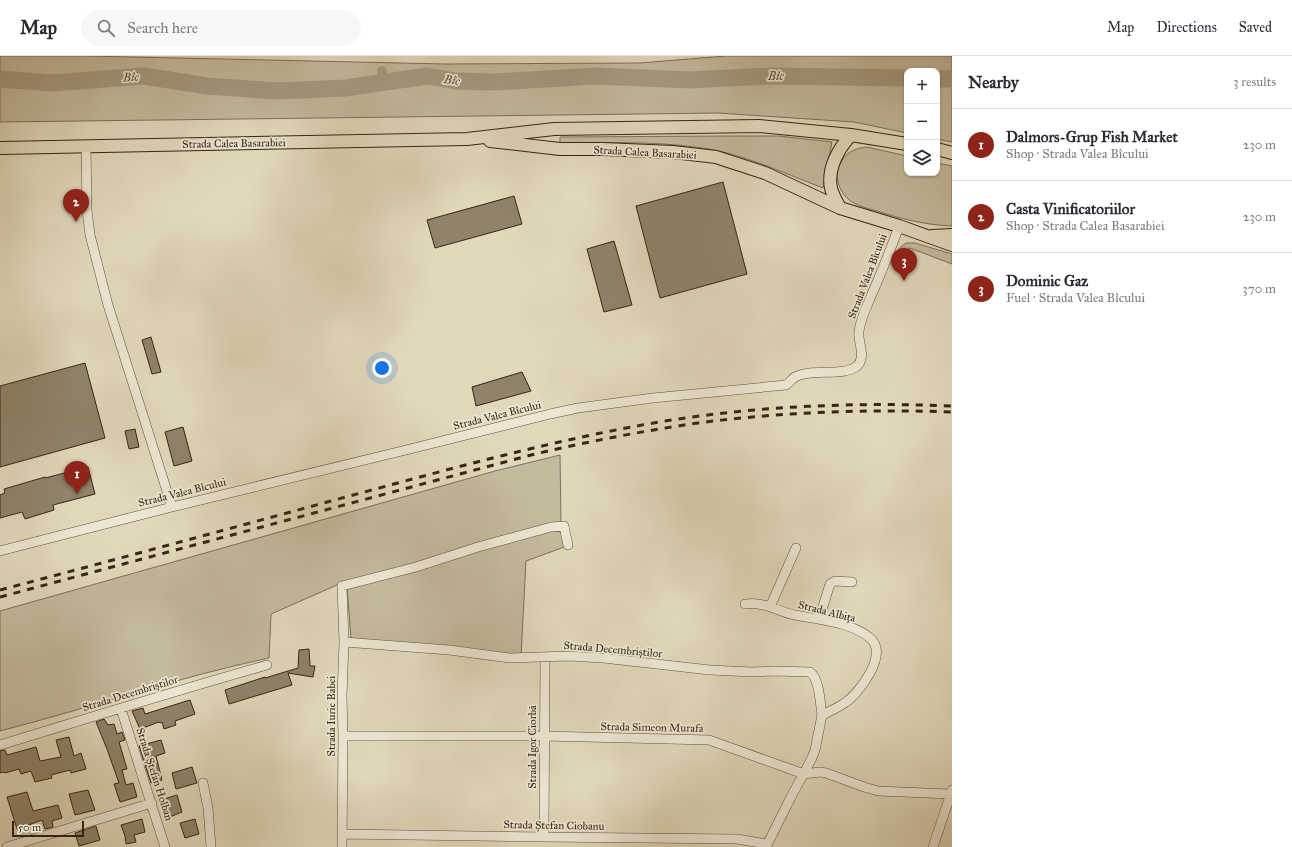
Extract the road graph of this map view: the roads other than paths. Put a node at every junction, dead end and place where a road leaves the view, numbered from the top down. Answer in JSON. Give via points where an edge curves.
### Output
{"nodes":[{"id":1,"x":851,"y":135,"type":"junction"},
{"id":2,"x":467,"y":139,"type":"junction"},
{"id":3,"x":904,"y":144,"type":"edge"},
{"id":4,"x":86,"y":146,"type":"junction"},
{"id":5,"x":0,"y":148,"type":"edge"},
{"id":6,"x":940,"y":150,"type":"edge"},
{"id":7,"x":952,"y":153,"type":"edge"},
{"id":8,"x":840,"y":208,"type":"junction"},
{"id":9,"x":899,"y":226,"type":"junction"},
{"id":10,"x":952,"y":235,"type":"edge"},
{"id":11,"x":929,"y":237,"type":"junction"},
{"id":12,"x":952,"y":245,"type":"edge"},
{"id":13,"x":172,"y":507,"type":"junction"},
{"id":14,"x":568,"y":545,"type":"dead end"},
{"id":15,"x":796,"y":548,"type":"dead end"},
{"id":16,"x":0,"y":551,"type":"edge"},
{"id":17,"x":852,"y":582,"type":"dead end"},
{"id":18,"x":745,"y":604,"type":"dead end"},
{"id":19,"x":770,"y":607,"type":"junction"},
{"id":20,"x":819,"y":619,"type":"junction"},
{"id":21,"x":344,"y":642,"type":"junction"},
{"id":22,"x":545,"y":657,"type":"junction"},
{"id":23,"x":267,"y":665,"type":"dead end"},
{"id":24,"x":121,"y":709,"type":"junction"},
{"id":25,"x":822,"y":715,"type":"junction"},
{"id":26,"x":343,"y":736,"type":"junction"},
{"id":27,"x":544,"y":736,"type":"junction"},
{"id":28,"x":0,"y":744,"type":"edge"},
{"id":29,"x":804,"y":774,"type":"junction"},
{"id":30,"x":203,"y":783,"type":"dead end"},
{"id":31,"x":951,"y":791,"type":"edge"},
{"id":32,"x":152,"y":803,"type":"junction"},
{"id":33,"x":342,"y":834,"type":"junction"},
{"id":34,"x":544,"y":838,"type":"junction"},
{"id":35,"x":766,"y":846,"type":"edge"},
{"id":36,"x":7,"y":847,"type":"edge"},
{"id":37,"x":165,"y":847,"type":"edge"},
{"id":38,"x":211,"y":847,"type":"edge"},
{"id":39,"x":342,"y":847,"type":"edge"},
{"id":40,"x":932,"y":847,"type":"edge"}],
"edges":[{"from":1,"to":2,"type":"main road","name":"Strada Calea Basarabiei","via":[[760,126],[554,129]]},
{"from":1,"to":3,"type":"main road","name":"Strada Calea Basarabiei"},
{"from":1,"to":8,"type":"main road","via":[[834,159],[831,172],[831,188]]},
{"from":2,"to":4,"type":"main road","name":"Strada Calea Basarabiei"},
{"from":2,"to":8,"type":"main road","name":"Strada Calea Basarabiei","via":[[560,149],[673,152],[716,157],[765,174]]},
{"from":4,"to":5,"type":"main road","name":"Strada Calea Basarabiei"},
{"from":4,"to":13,"type":"street","via":[[90,235],[108,305]]},
{"from":6,"to":7,"type":"main road"},
{"from":8,"to":9,"type":"main road","name":"Strada Calea Basarabiei"},
{"from":9,"to":11,"type":"main road","name":"Strada Calea Basarabiei"},
{"from":9,"to":13,"type":"street","name":"Strada Valea Bîcului","via":[[861,318],[858,332],[861,360],[853,368],[802,375],[795,377],[786,385],[578,408]]},
{"from":10,"to":11,"type":"main road","name":"Strada Calea Basarabiei"},
{"from":11,"to":12,"type":"main road"},
{"from":13,"to":16,"type":"street","name":"Strada Valea Bîcului"},
{"from":14,"to":21,"type":"street","name":"Strada Iurie Babei","via":[[564,526],[551,528],[342,586]]},
{"from":15,"to":19,"type":"street"},
{"from":17,"to":20,"type":"street","via":[[835,581],[830,584]]},
{"from":18,"to":19,"type":"street","name":"Strada Albița"},
{"from":19,"to":20,"type":"street","name":"Strada Albița","via":[[786,614]]},
{"from":20,"to":25,"type":"street","name":"Strada Albița","via":[[864,633],[876,648],[873,668],[857,692],[846,702]]},
{"from":21,"to":22,"type":"street","name":"Strada Decembriștilor","via":[[449,650],[510,658]]},
{"from":21,"to":26,"type":"street","name":"Strada Iurie Babei"},
{"from":22,"to":25,"type":"street","name":"Strada Decembriștilor","via":[[603,658],[732,672],[810,672],[817,682]]},
{"from":22,"to":27,"type":"street","name":"Strada Igor Ciorbă"},
{"from":23,"to":24,"type":"street","name":"Strada Decembriștilor"},
{"from":24,"to":28,"type":"street","name":"Strada Decembriștilor"},
{"from":24,"to":32,"type":"street","name":"Strada Ștefan Holban"},
{"from":25,"to":29,"type":"street","via":[[816,750]]},
{"from":26,"to":27,"type":"street","name":"Strada Simeon Murafa"},
{"from":26,"to":33,"type":"street","name":"Strada Iurie Babei"},
{"from":27,"to":29,"type":"street","name":"Strada Simeon Murafa","via":[[709,740]]},
{"from":27,"to":34,"type":"street","name":"Strada Igor Ciorbă"},
{"from":29,"to":31,"type":"street","name":"Strada Simeon Murafa","via":[[826,773],[878,791]]},
{"from":29,"to":35,"type":"street"},
{"from":30,"to":38,"type":"street"},
{"from":31,"to":40,"type":"street"},
{"from":32,"to":36,"type":"street"},
{"from":32,"to":37,"type":"street","name":"Strada Ștefan Holban"},
{"from":33,"to":34,"type":"street","name":"Strada Ștefan Ciobanu"},
{"from":33,"to":39,"type":"street","name":"Strada Iurie Babei"},
{"from":34,"to":35,"type":"street","name":"Strada Ștefan Ciobanu","via":[[737,839]]}]}
